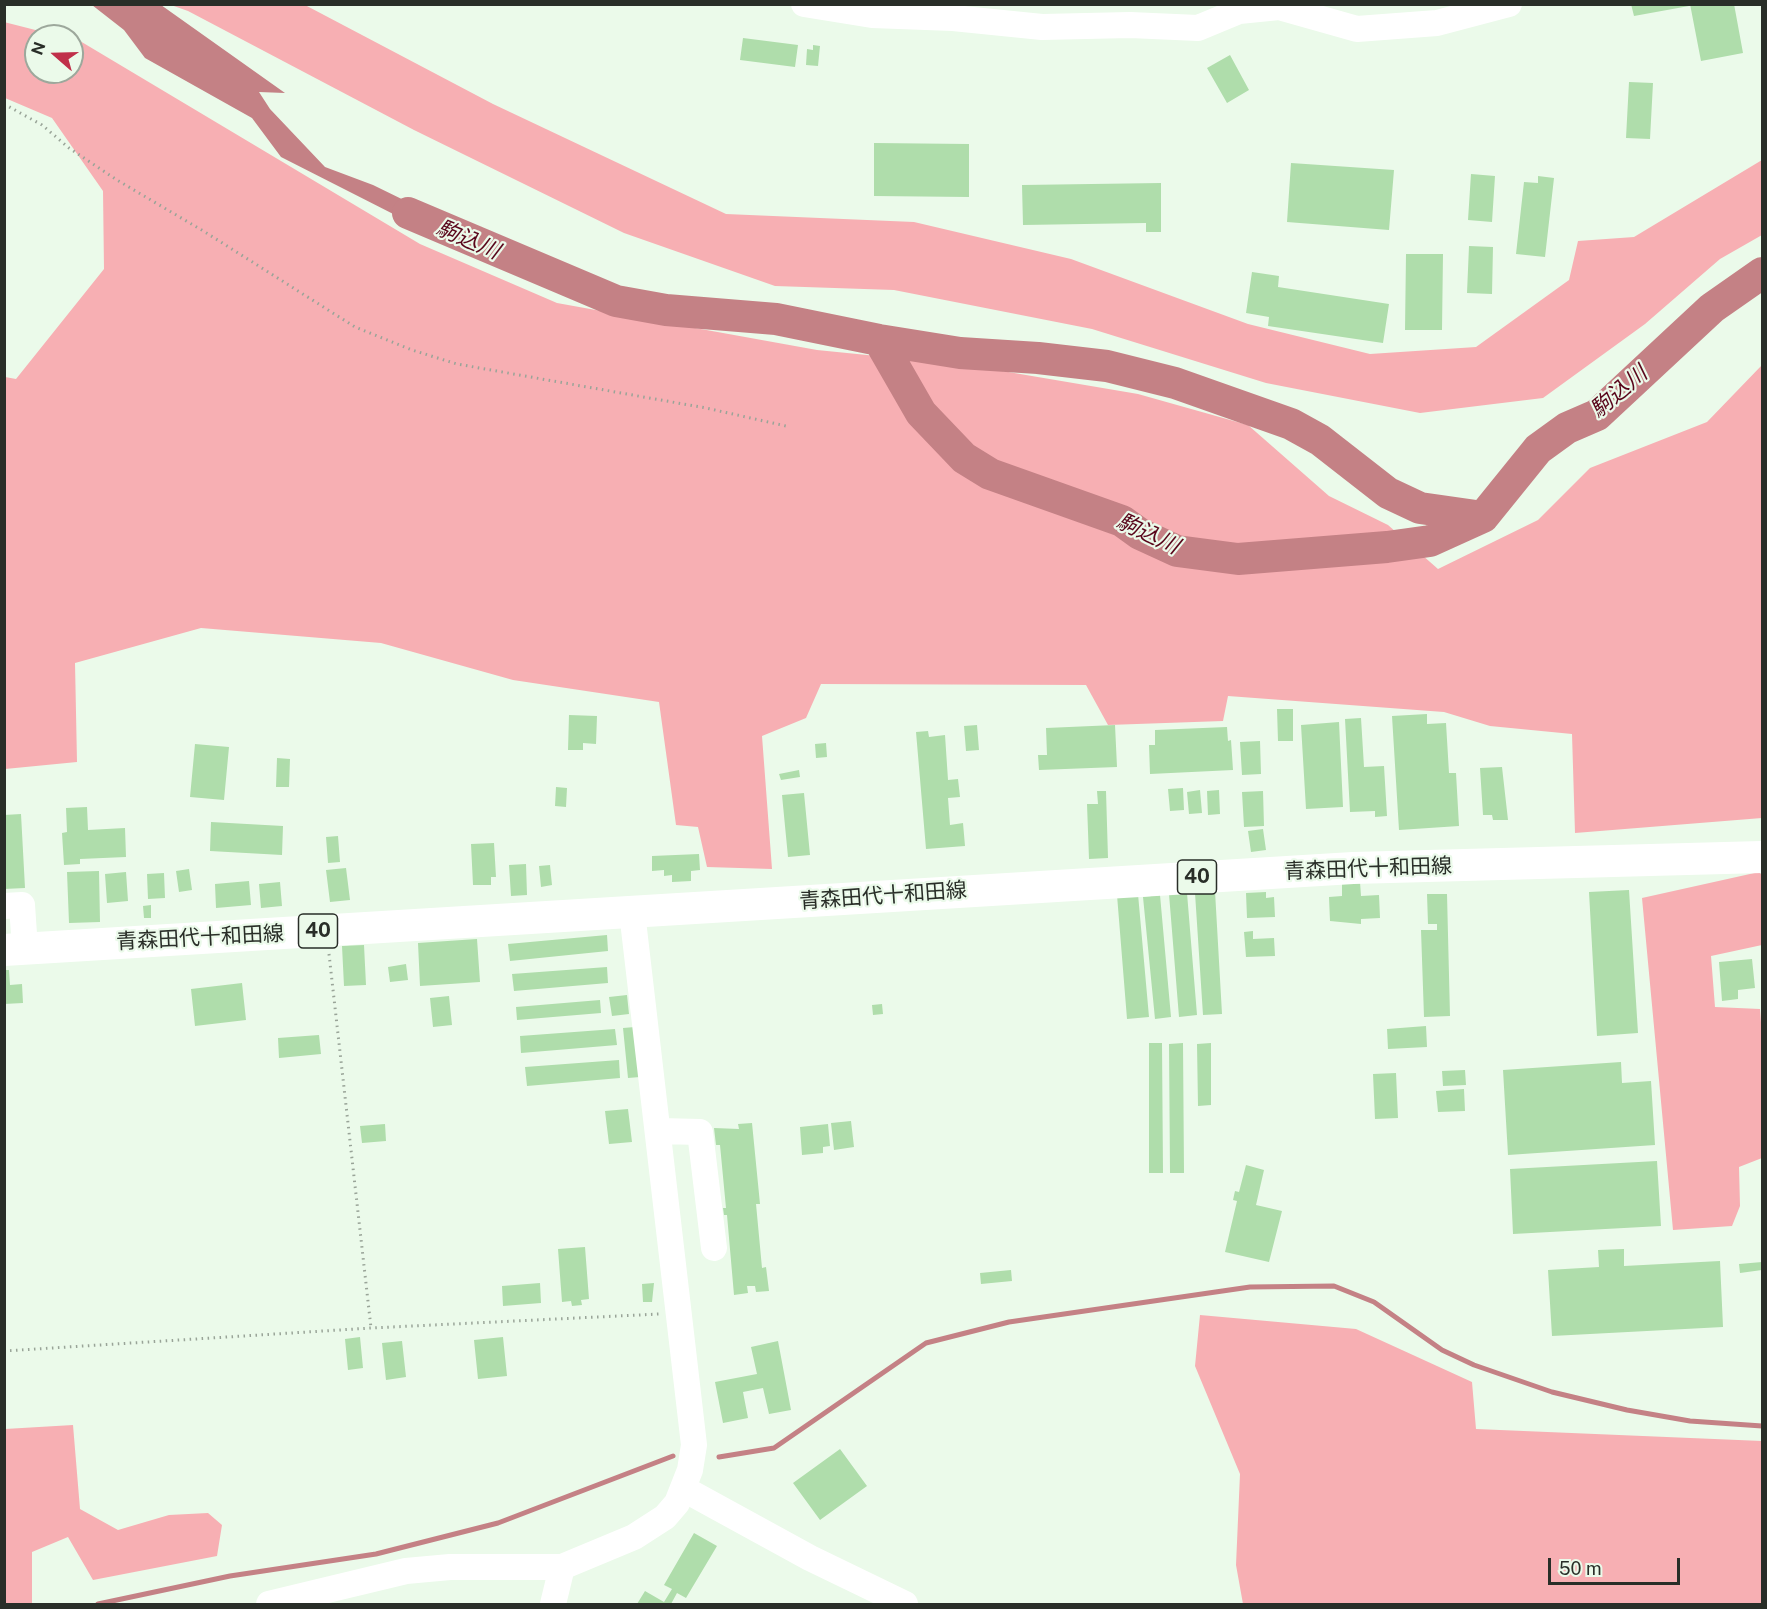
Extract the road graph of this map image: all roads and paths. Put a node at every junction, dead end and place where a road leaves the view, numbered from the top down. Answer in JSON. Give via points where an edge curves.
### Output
{"nodes":[{"id":1,"x":804,"y":4,"type":"edge"},
{"id":2,"x":1509,"y":4,"type":"edge"},
{"id":3,"x":4,"y":104,"type":"edge"},
{"id":4,"x":786,"y":426,"type":"dead end"},
{"id":5,"x":1762,"y":858,"type":"edge"},
{"id":6,"x":4,"y":906,"type":"edge"},
{"id":7,"x":632,"y":912,"type":"junction"},
{"id":8,"x":326,"y":931,"type":"junction"},
{"id":9,"x":15,"y":950,"type":"edge"},
{"id":10,"x":660,"y":1131,"type":"junction"},
{"id":11,"x":714,"y":1248,"type":"dead end"},
{"id":12,"x":680,"y":1313,"type":"junction"},
{"id":13,"x":371,"y":1328,"type":"junction"},
{"id":14,"x":4,"y":1351,"type":"edge"},
{"id":15,"x":684,"y":1489,"type":"junction"},
{"id":16,"x":562,"y":1567,"type":"junction"},
{"id":17,"x":269,"y":1605,"type":"edge"},
{"id":18,"x":553,"y":1605,"type":"edge"},
{"id":19,"x":905,"y":1605,"type":"edge"}],
"edges":[{"from":1,"to":2,"type":"street","via":[[872,15],[1042,27],[1198,28],[1239,11],[1279,7],[1357,29],[1437,23]]},
{"from":3,"to":4,"type":"path","via":[[42,125],[117,180],[364,331],[457,364]]},
{"from":5,"to":7,"type":"main road","name":"青森田代十和田線","number":"40","via":[[1353,868]]},
{"from":6,"to":9,"type":"street","via":[[22,905]]},
{"from":7,"to":8,"type":"main road","name":"青森田代十和田線","number":"40"},
{"from":7,"to":10,"type":"street"},
{"from":8,"to":9,"type":"main road","name":"青森田代十和田線","number":"40"},
{"from":8,"to":13,"type":"path"},
{"from":10,"to":11,"type":"street","via":[[700,1132]]},
{"from":10,"to":12,"type":"street"},
{"from":12,"to":13,"type":"path"},
{"from":12,"to":15,"type":"street","via":[[694,1445]]},
{"from":13,"to":14,"type":"path"},
{"from":15,"to":16,"type":"street","via":[[665,1517],[634,1537]]},
{"from":15,"to":19,"type":"street"},
{"from":16,"to":17,"type":"street","via":[[406,1571]]},
{"from":16,"to":18,"type":"street"}]}
